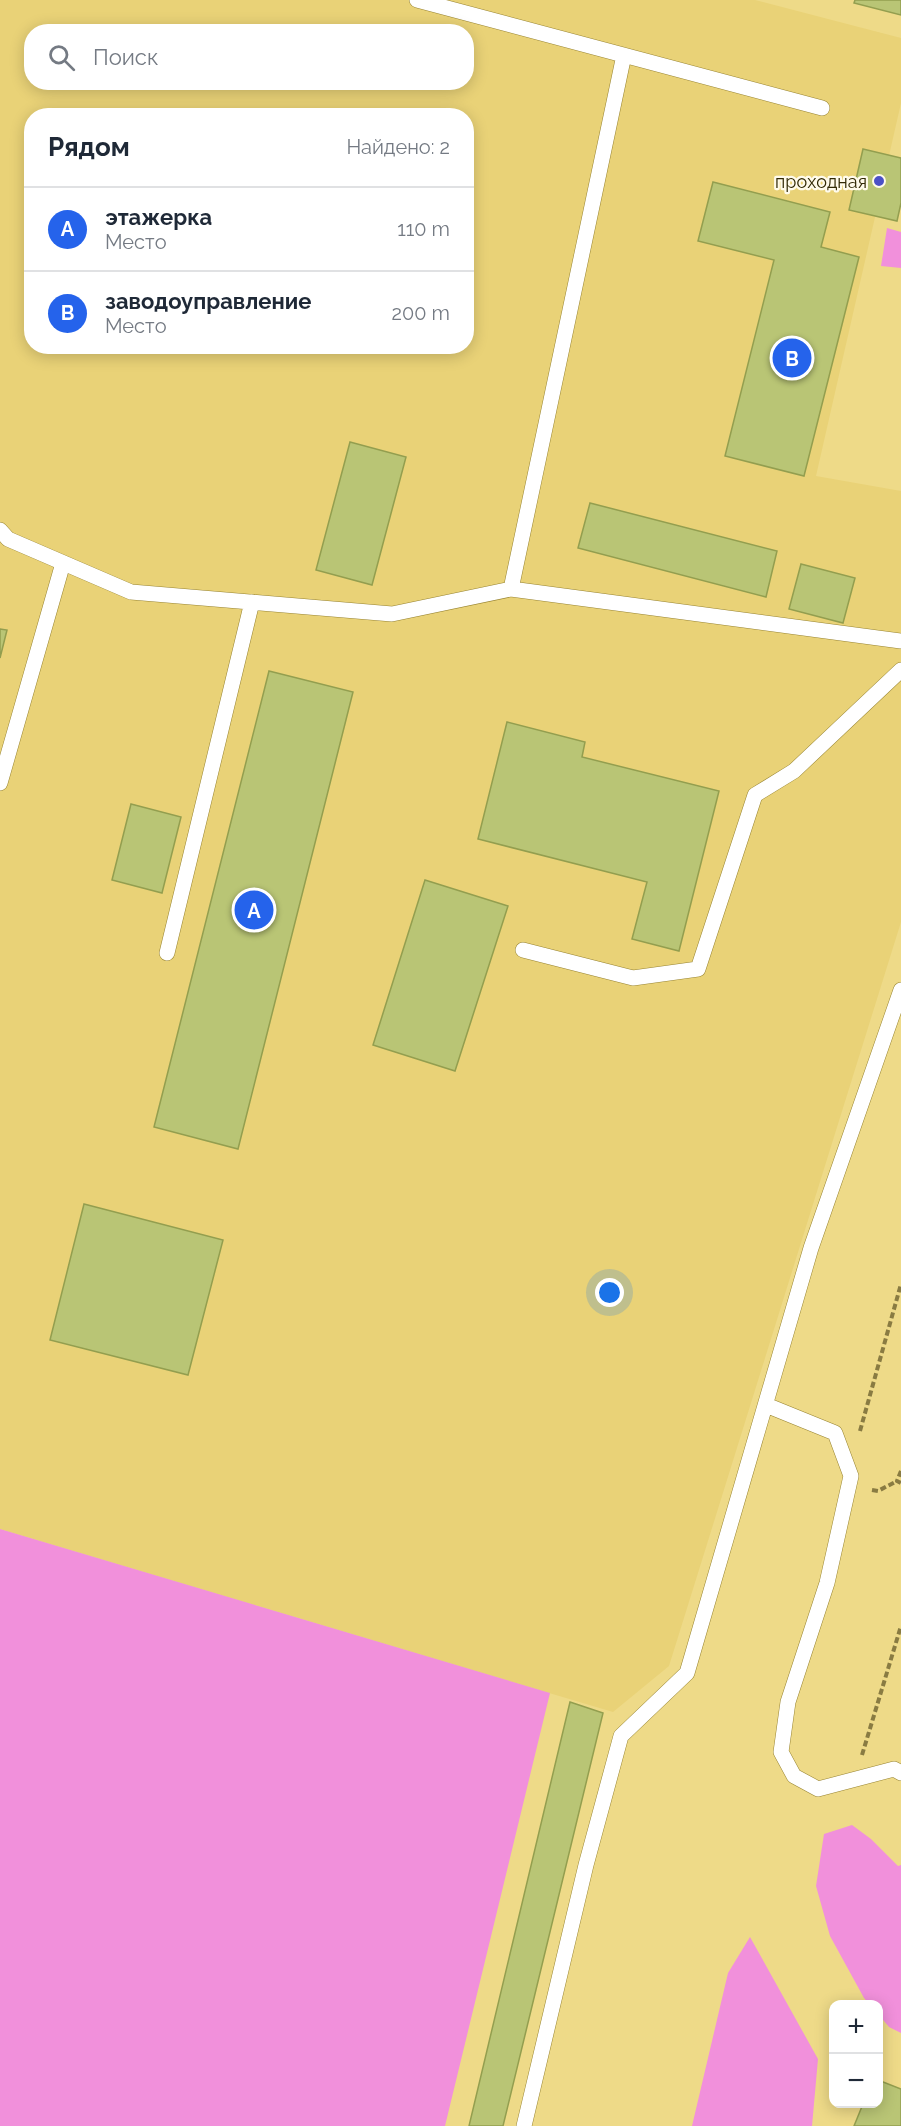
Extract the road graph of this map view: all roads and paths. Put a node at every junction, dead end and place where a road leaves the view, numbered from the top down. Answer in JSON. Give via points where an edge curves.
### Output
{"nodes":[{"id":1,"x":417,"y":0,"type":"edge"},
{"id":2,"x":624,"y":55,"type":"junction"},
{"id":3,"x":822,"y":108,"type":"dead end"},
{"id":4,"x":0,"y":530,"type":"edge"},
{"id":5,"x":63,"y":563,"type":"junction"},
{"id":6,"x":511,"y":590,"type":"junction"},
{"id":7,"x":252,"y":602,"type":"junction"},
{"id":8,"x":901,"y":641,"type":"edge"},
{"id":9,"x":901,"y":670,"type":"edge"},
{"id":10,"x":0,"y":783,"type":"edge"},
{"id":11,"x":523,"y":950,"type":"dead end"},
{"id":12,"x":167,"y":953,"type":"dead end"},
{"id":13,"x":901,"y":990,"type":"edge"},
{"id":14,"x":901,"y":1284,"type":"edge"},
{"id":15,"x":766,"y":1405,"type":"junction"},
{"id":16,"x":859,"y":1436,"type":"dead end"},
{"id":17,"x":901,"y":1471,"type":"edge"},
{"id":18,"x":899,"y":1482,"type":"edge"},
{"id":19,"x":862,"y":1489,"type":"dead end"},
{"id":20,"x":901,"y":1626,"type":"edge"},
{"id":21,"x":901,"y":1773,"type":"edge"},
{"id":22,"x":854,"y":1781,"type":"junction"},
{"id":23,"x":524,"y":2126,"type":"edge"}],
"edges":[{"from":1,"to":2,"type":"lane"},
{"from":2,"to":3,"type":"lane"},
{"from":2,"to":6,"type":"lane"},
{"from":4,"to":5,"type":"lane","via":[[8,539]]},
{"from":5,"to":7,"type":"lane","via":[[131,592]]},
{"from":5,"to":10,"type":"lane"},
{"from":6,"to":7,"type":"lane","via":[[392,614]]},
{"from":6,"to":8,"type":"lane"},
{"from":7,"to":12,"type":"lane"},
{"from":9,"to":11,"type":"lane","via":[[794,771],[755,795],[698,969],[633,978]]},
{"from":13,"to":15,"type":"lane","via":[[811,1248]]},
{"from":14,"to":16,"type":"path"},
{"from":15,"to":22,"type":"lane","via":[[836,1433],[851,1476],[827,1583],[788,1702],[781,1752],[794,1776],[818,1789]]},
{"from":15,"to":23,"type":"lane","via":[[687,1673],[621,1736]]},
{"from":17,"to":18,"type":"path"},
{"from":18,"to":19,"type":"path","via":[[878,1491]]},
{"from":20,"to":22,"type":"path"},
{"from":21,"to":22,"type":"lane","via":[[894,1769]]}]}
